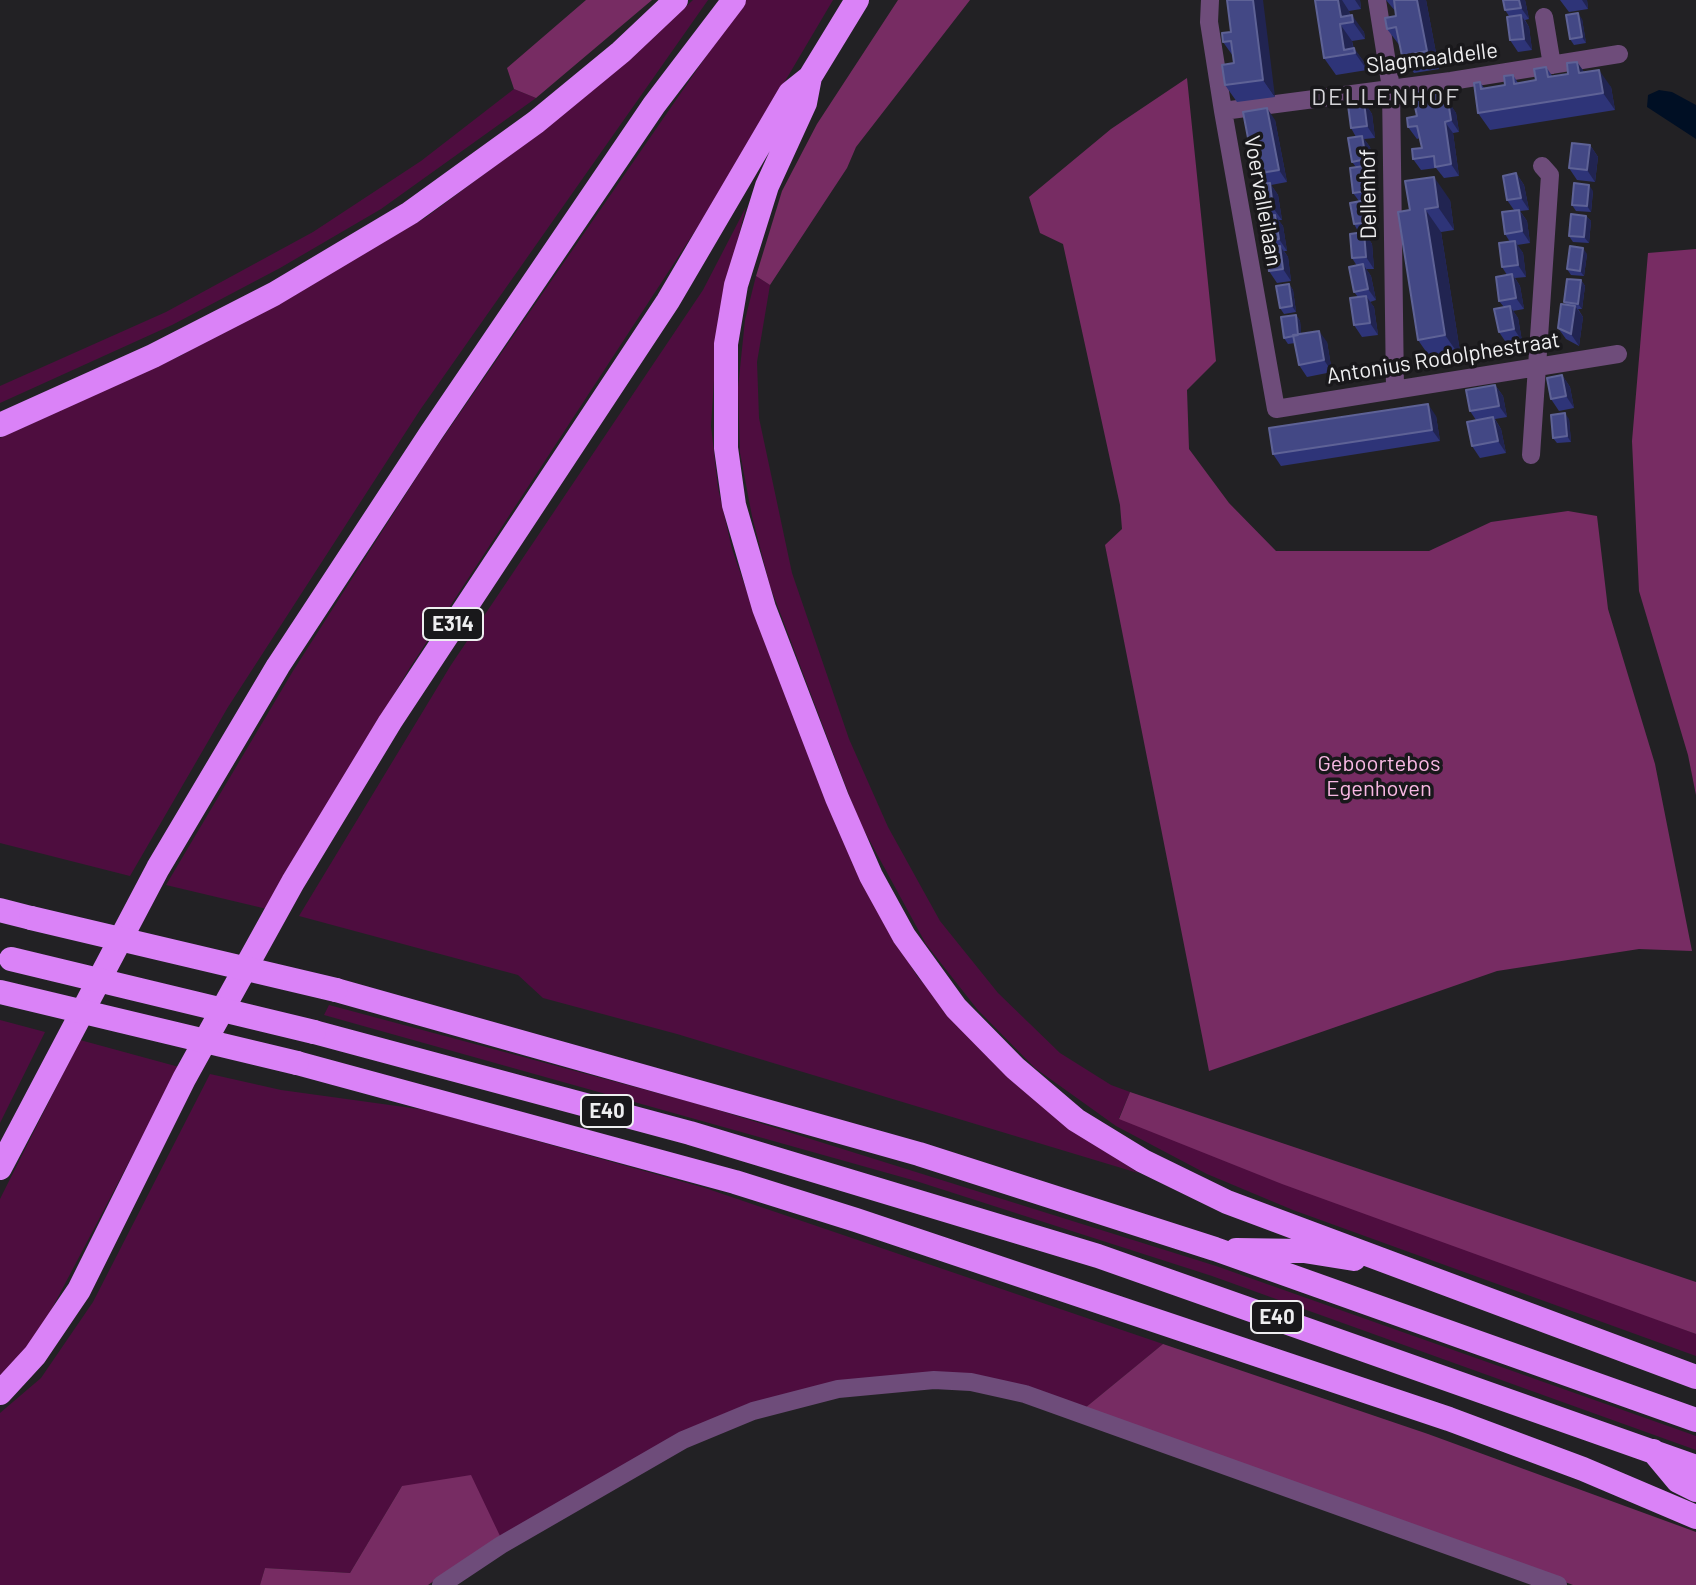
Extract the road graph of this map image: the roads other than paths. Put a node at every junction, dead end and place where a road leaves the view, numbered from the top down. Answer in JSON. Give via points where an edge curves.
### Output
{"nodes":[{"id":1,"x":676,"y":0,"type":"edge"},
{"id":2,"x":734,"y":0,"type":"edge"},
{"id":3,"x":857,"y":0,"type":"edge"},
{"id":4,"x":1210,"y":0,"type":"edge"},
{"id":5,"x":1377,"y":0,"type":"edge"},
{"id":6,"x":1544,"y":17,"type":"dead end"},
{"id":7,"x":1619,"y":54,"type":"dead end"},
{"id":8,"x":1552,"y":65,"type":"junction"},
{"id":9,"x":810,"y":77,"type":"junction"},
{"id":10,"x":1391,"y":88,"type":"junction"},
{"id":11,"x":1223,"y":111,"type":"junction"},
{"id":12,"x":1542,"y":166,"type":"dead end"},
{"id":13,"x":1618,"y":354,"type":"dead end"},
{"id":14,"x":1537,"y":367,"type":"junction"},
{"id":15,"x":1395,"y":390,"type":"junction"},
{"id":16,"x":1276,"y":409,"type":"joint"},
{"id":17,"x":0,"y":425,"type":"edge"},
{"id":18,"x":1531,"y":455,"type":"dead end"},
{"id":19,"x":0,"y":910,"type":"edge"},
{"id":20,"x":5,"y":958,"type":"edge"},
{"id":21,"x":0,"y":992,"type":"edge"},
{"id":22,"x":0,"y":1168,"type":"edge"},
{"id":23,"x":1215,"y":1249,"type":"junction"},
{"id":24,"x":1396,"y":1268,"type":"junction"},
{"id":25,"x":1696,"y":1377,"type":"edge"},
{"id":26,"x":0,"y":1393,"type":"edge"},
{"id":27,"x":1696,"y":1420,"type":"edge"},
{"id":28,"x":1651,"y":1449,"type":"junction"},
{"id":29,"x":1696,"y":1467,"type":"edge"},
{"id":30,"x":1696,"y":1490,"type":"edge"},
{"id":31,"x":1696,"y":1517,"type":"edge"},
{"id":32,"x":441,"y":1585,"type":"edge"},
{"id":33,"x":1558,"y":1585,"type":"edge"}],
"edges":[{"from":1,"to":17,"type":"highway","via":[[536,122],[410,213],[247,309]]},
{"from":2,"to":22,"type":"highway","via":[[618,158],[278,666],[158,868]]},
{"from":3,"to":9,"type":"highway","number":"E314"},
{"from":4,"to":11,"type":"street","name":"Voervalleilaan"},
{"from":5,"to":10,"type":"street","name":"Dellenhof"},
{"from":6,"to":8,"type":"street"},
{"from":7,"to":8,"type":"street","name":"Slagmaaldelle"},
{"from":8,"to":10,"type":"street","name":"Slagmaaldelle"},
{"from":9,"to":24,"type":"highway","via":[[805,103],[767,186],[736,285],[726,344],[726,448],[734,505],[764,608],[871,876],[904,936],[956,1008],[1076,1120],[1143,1161],[1227,1202],[1357,1248]]},
{"from":9,"to":26,"type":"highway","number":"E314","via":[[790,93],[668,301],[390,722],[293,882],[184,1079],[79,1290],[35,1355]]},
{"from":10,"to":11,"type":"street","name":"Slagmaaldelle"},
{"from":10,"to":15,"type":"street","name":"Dellenhof"},
{"from":11,"to":16,"type":"street","name":"Voervalleilaan"},
{"from":12,"to":14,"type":"street","via":[[1550,175]]},
{"from":13,"to":14,"type":"street","name":"Antonius Rodolphestraat"},
{"from":14,"to":15,"type":"street","name":"Antonius Rodolphestraat"},
{"from":14,"to":18,"type":"street"},
{"from":15,"to":16,"type":"street","name":"Antonius Rodolphestraat"},
{"from":19,"to":23,"type":"highway","number":"E40","bridge":true,"via":[[336,990],[919,1154]]},
{"from":20,"to":28,"type":"highway","number":"E40","bridge":true,"via":[[314,1032],[690,1133],[1098,1256]]},
{"from":21,"to":31,"type":"highway","bridge":true,"via":[[297,1063],[856,1220],[1449,1419]]},
{"from":23,"to":24,"type":"highway","via":[[1304,1251]]},
{"from":23,"to":27,"type":"highway","number":"E40"},
{"from":24,"to":25,"type":"highway"},
{"from":28,"to":29,"type":"highway","number":"E40"},
{"from":28,"to":30,"type":"highway","via":[[1678,1481]]},
{"from":32,"to":33,"type":"street","via":[[683,1440],[753,1411],[838,1389],[934,1380],[1025,1394]]}]}
